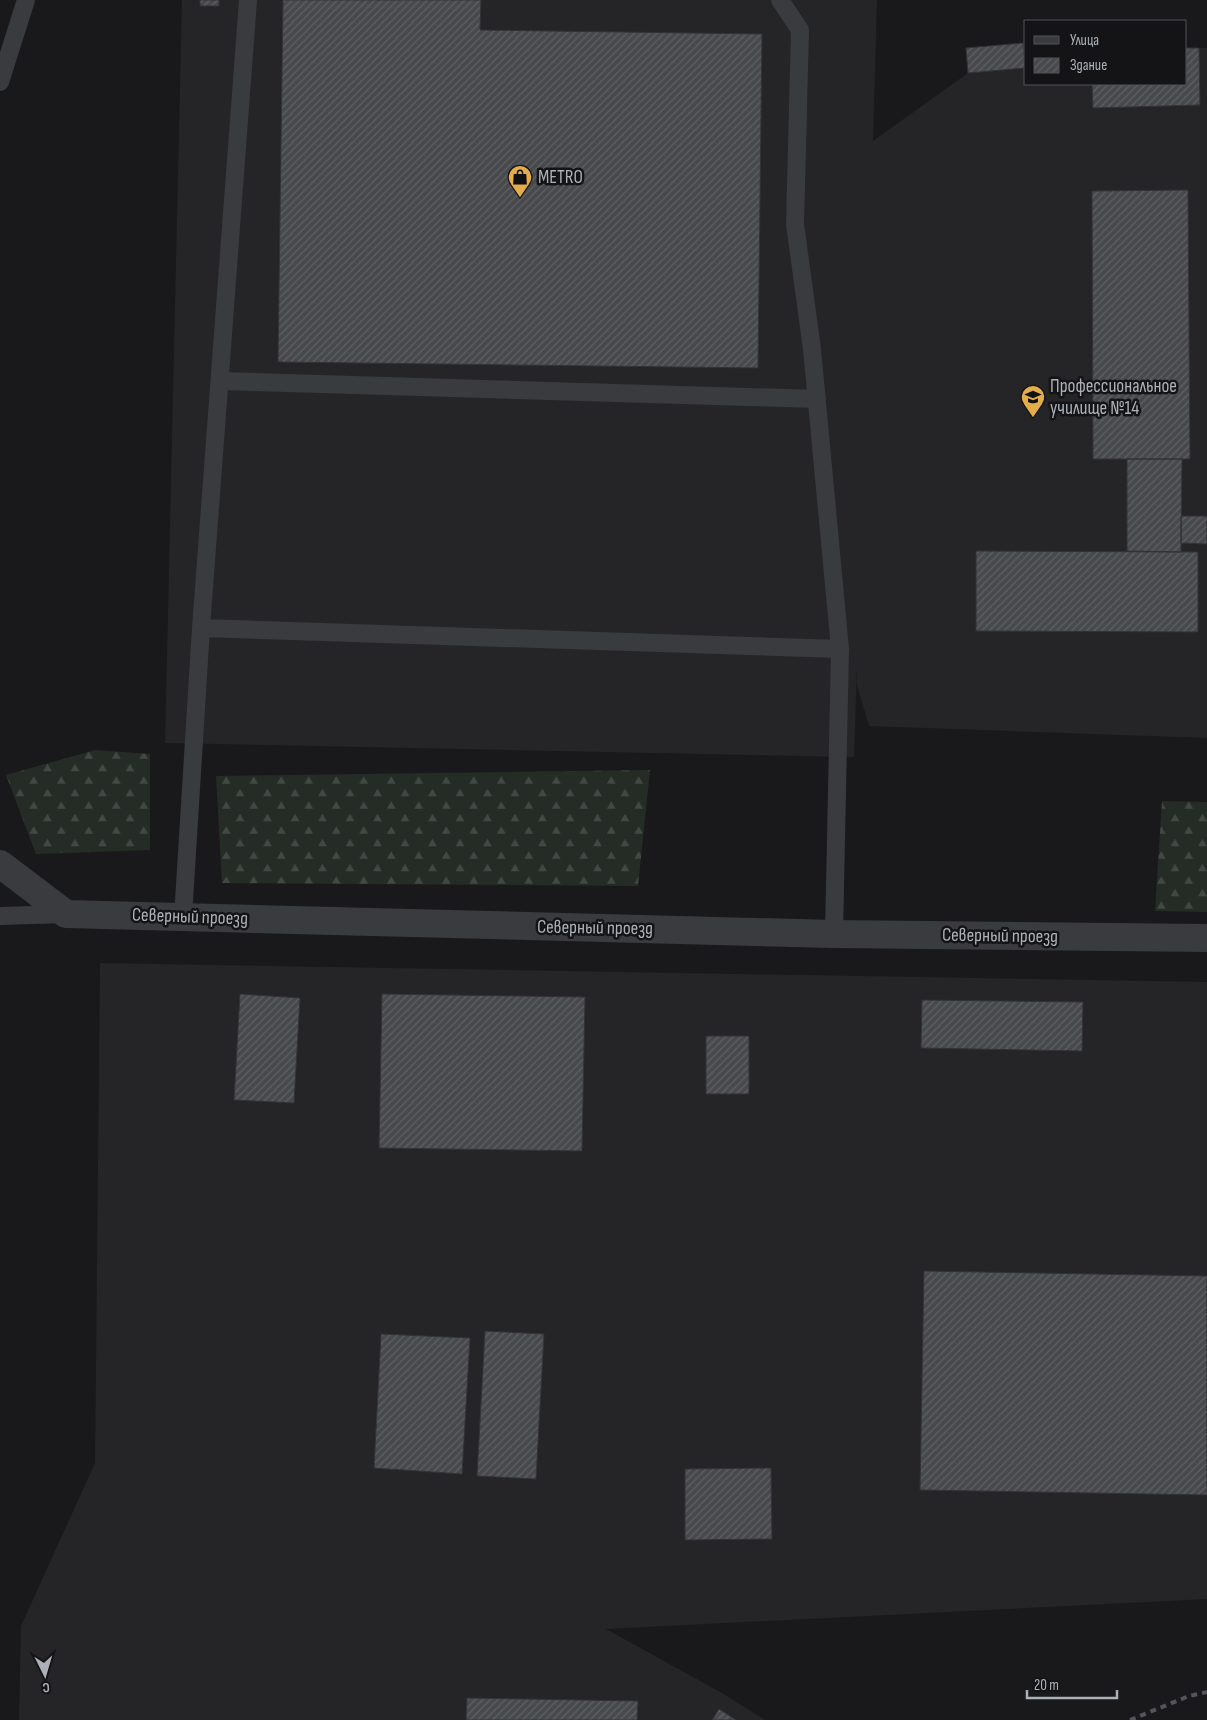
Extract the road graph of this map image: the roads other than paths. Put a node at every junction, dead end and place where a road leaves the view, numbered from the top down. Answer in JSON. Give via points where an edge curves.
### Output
{"nodes":[{"id":1,"x":26,"y":0,"type":"edge"},
{"id":2,"x":248,"y":0,"type":"edge"},
{"id":3,"x":780,"y":0,"type":"edge"},
{"id":4,"x":0,"y":82,"type":"edge"},
{"id":5,"x":220,"y":380,"type":"junction"},
{"id":6,"x":817,"y":399,"type":"junction"},
{"id":7,"x":201,"y":628,"type":"junction"},
{"id":8,"x":840,"y":649,"type":"junction"},
{"id":9,"x":0,"y":864,"type":"edge"},
{"id":10,"x":66,"y":914,"type":"junction"},
{"id":11,"x":0,"y":916,"type":"edge"},
{"id":12,"x":183,"y":917,"type":"junction"},
{"id":13,"x":834,"y":934,"type":"junction"},
{"id":14,"x":1207,"y":938,"type":"edge"}],
"edges":[{"from":1,"to":4,"type":"lane"},
{"from":2,"to":5,"type":"lane"},
{"from":3,"to":6,"type":"lane","via":[[800,30],[795,224]]},
{"from":5,"to":6,"type":"lane"},
{"from":5,"to":7,"type":"lane"},
{"from":6,"to":8,"type":"lane"},
{"from":7,"to":8,"type":"lane"},
{"from":7,"to":12,"type":"lane"},
{"from":8,"to":13,"type":"lane"},
{"from":9,"to":10,"type":"street"},
{"from":10,"to":11,"type":"lane"},
{"from":10,"to":12,"type":"street","name":"Северный проезд"},
{"from":12,"to":13,"type":"street","name":"Северный проезд"},
{"from":13,"to":14,"type":"street","name":"Северный проезд"}]}
